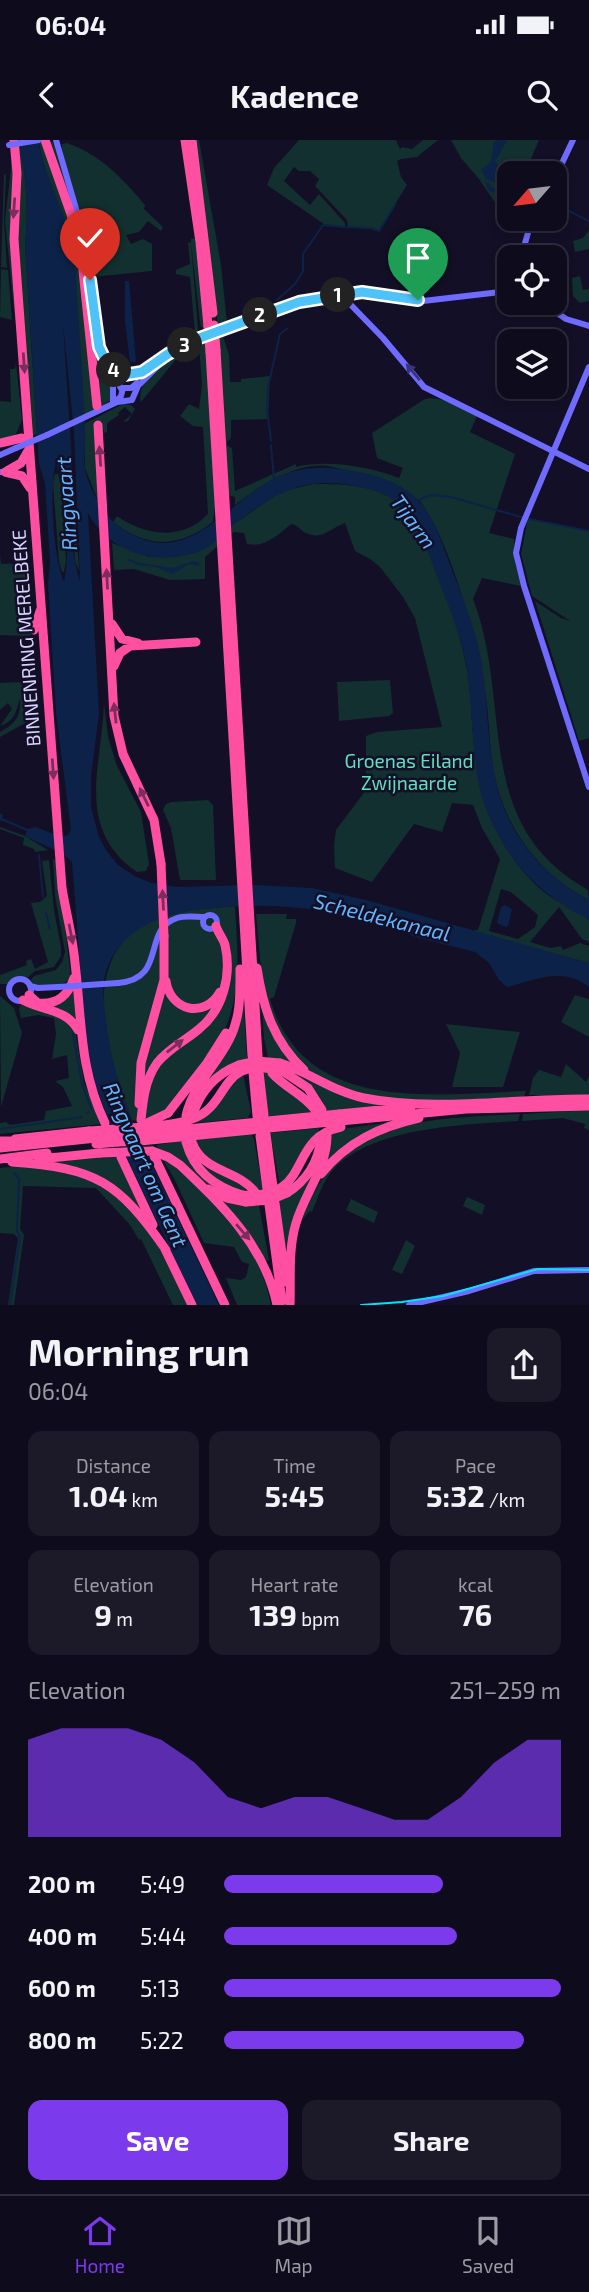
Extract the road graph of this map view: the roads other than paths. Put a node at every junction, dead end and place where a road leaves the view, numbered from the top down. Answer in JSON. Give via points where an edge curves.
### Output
{"nodes":[{"id":1,"x":39,"y":140,"type":"edge"},
{"id":2,"x":45,"y":140,"type":"edge"},
{"id":3,"x":56,"y":140,"type":"edge"},
{"id":4,"x":185,"y":140,"type":"edge"},
{"id":5,"x":192,"y":140,"type":"edge"},
{"id":6,"x":573,"y":140,"type":"edge"},
{"id":7,"x":11,"y":142,"type":"edge"},
{"id":8,"x":0,"y":146,"type":"edge"},
{"id":9,"x":563,"y":161,"type":"edge"},
{"id":10,"x":497,"y":292,"type":"edge"},
{"id":11,"x":345,"y":293,"type":"junction"},
{"id":12,"x":560,"y":315,"type":"edge"},
{"id":13,"x":211,"y":326,"type":"junction"},
{"id":14,"x":589,"y":326,"type":"edge"},
{"id":15,"x":172,"y":353,"type":"junction"},
{"id":16,"x":589,"y":367,"type":"edge"},
{"id":17,"x":110,"y":370,"type":"junction"},
{"id":18,"x":26,"y":387,"type":"junction"},
{"id":19,"x":127,"y":392,"type":"junction"},
{"id":20,"x":113,"y":404,"type":"junction"},
{"id":21,"x":97,"y":406,"type":"dead end"},
{"id":22,"x":26,"y":425,"type":"junction"},
{"id":23,"x":98,"y":425,"type":"dead end"},
{"id":24,"x":0,"y":443,"type":"edge"},
{"id":25,"x":15,"y":444,"type":"junction"},
{"id":26,"x":27,"y":446,"type":"junction"},
{"id":27,"x":553,"y":451,"type":"junction"},
{"id":28,"x":0,"y":455,"type":"edge"},
{"id":29,"x":589,"y":468,"type":"edge"},
{"id":30,"x":1,"y":472,"type":"edge"},
{"id":31,"x":30,"y":488,"type":"junction"},
{"id":32,"x":36,"y":526,"type":"junction"},
{"id":33,"x":224,"y":548,"type":"junction"},
{"id":34,"x":41,"y":603,"type":"junction"},
{"id":35,"x":109,"y":615,"type":"junction"},
{"id":36,"x":34,"y":624,"type":"dead end"},
{"id":37,"x":112,"y":682,"type":"junction"},
{"id":38,"x":589,"y":787,"type":"edge"},
{"id":39,"x":245,"y":872,"type":"junction"},
{"id":40,"x":204,"y":919,"type":"junction"},
{"id":41,"x":246,"y":919,"type":"junction"},
{"id":42,"x":214,"y":927,"type":"junction"},
{"id":43,"x":255,"y":949,"type":"junction"},
{"id":44,"x":165,"y":972,"type":"junction"},
{"id":45,"x":76,"y":974,"type":"junction"},
{"id":46,"x":240,"y":977,"type":"junction"},
{"id":47,"x":0,"y":988,"type":"edge"},
{"id":48,"x":9,"y":989,"type":"junction"},
{"id":49,"x":31,"y":998,"type":"junction"},
{"id":50,"x":80,"y":1035,"type":"junction"},
{"id":51,"x":282,"y":1068,"type":"junction"},
{"id":52,"x":256,"y":1072,"type":"dead end"},
{"id":53,"x":272,"y":1073,"type":"dead end"},
{"id":54,"x":320,"y":1081,"type":"junction"},
{"id":55,"x":589,"y":1099,"type":"edge"},
{"id":56,"x":531,"y":1103,"type":"junction"},
{"id":57,"x":589,"y":1106,"type":"edge"},
{"id":58,"x":444,"y":1107,"type":"junction"},
{"id":59,"x":260,"y":1116,"type":"dead end"},
{"id":60,"x":426,"y":1116,"type":"junction"},
{"id":61,"x":340,"y":1121,"type":"junction"},
{"id":62,"x":105,"y":1123,"type":"dead end"},
{"id":63,"x":132,"y":1127,"type":"junction"},
{"id":64,"x":263,"y":1135,"type":"dead end"},
{"id":65,"x":0,"y":1140,"type":"edge"},
{"id":66,"x":95,"y":1142,"type":"junction"},
{"id":67,"x":0,"y":1148,"type":"edge"},
{"id":68,"x":153,"y":1153,"type":"junction"},
{"id":69,"x":0,"y":1154,"type":"edge"},
{"id":70,"x":121,"y":1157,"type":"dead end"},
{"id":71,"x":0,"y":1161,"type":"edge"},
{"id":72,"x":12,"y":1162,"type":"junction"},
{"id":73,"x":195,"y":1180,"type":"junction"},
{"id":74,"x":312,"y":1185,"type":"junction"},
{"id":75,"x":270,"y":1188,"type":"dead end"},
{"id":76,"x":255,"y":1192,"type":"dead end"},
{"id":77,"x":244,"y":1199,"type":"junction"},
{"id":78,"x":166,"y":1250,"type":"junction"},
{"id":79,"x":589,"y":1270,"type":"edge"},
{"id":80,"x":192,"y":1305,"type":"edge"},
{"id":81,"x":225,"y":1305,"type":"edge"},
{"id":82,"x":279,"y":1305,"type":"edge"},
{"id":83,"x":289,"y":1305,"type":"edge"},
{"id":84,"x":409,"y":1305,"type":"edge"}],
"edges":[{"from":1,"to":7,"type":"main road","bridge":true},
{"from":2,"to":21,"type":"highway","via":[[81,251]]},
{"from":3,"to":17,"type":"main road","via":[[86,243],[96,332]]},
{"from":4,"to":13,"type":"highway"},
{"from":5,"to":13,"type":"highway","via":[[206,242]]},
{"from":6,"to":9,"type":"main road"},
{"from":7,"to":8,"type":"main road"},
{"from":7,"to":18,"type":"highway","name":"BINNENRING MERELBEKE","one_way":true,"via":[[17,173],[14,239]]},
{"from":10,"to":11,"type":"main road","via":[[424,301]]},
{"from":11,"to":15,"type":"main road","via":[[286,305]]},
{"from":27,"to":11,"type":"main road","one_way":true,"via":[[425,387]]},
{"from":12,"to":14,"type":"main road"},
{"from":13,"to":33,"type":"highway","bridge":true},
{"from":15,"to":17,"type":"main road","via":[[138,373]]},
{"from":15,"to":19,"type":"main road"},
{"from":16,"to":27,"type":"main road"},
{"from":17,"to":19,"type":"main road"},
{"from":17,"to":20,"type":"main road"},
{"from":18,"to":22,"type":"highway"},
{"from":18,"to":32,"type":"highway","name":"BINNENRING MERELBEKE"},
{"from":19,"to":20,"type":"main road"},
{"from":20,"to":25,"type":"main road","bridge":true},
{"from":22,"to":25,"type":"highway"},
{"from":22,"to":26,"type":"highway"},
{"from":35,"to":23,"type":"highway","one_way":true},
{"from":24,"to":25,"type":"highway"},
{"from":25,"to":26,"type":"highway","via":[[22,438]]},
{"from":25,"to":28,"type":"main road"},
{"from":26,"to":30,"type":"highway","via":[[19,465]]},
{"from":26,"to":31,"type":"highway"},
{"from":27,"to":29,"type":"main road"},
{"from":27,"to":38,"type":"main road","via":[[526,514],[517,561]]},
{"from":30,"to":31,"type":"highway","via":[[22,476]]},
{"from":31,"to":32,"type":"highway"},
{"from":32,"to":34,"type":"highway","name":"BINNENRING MERELBEKE"},
{"from":33,"to":39,"type":"highway"},
{"from":33,"to":39,"type":"highway"},
{"from":34,"to":36,"type":"highway"},
{"from":34,"to":45,"type":"highway","name":"BINNENRING MERELBEKE","one_way":true,"via":[[58,841]]},
{"from":35,"to":37,"type":"highway"},
{"from":35,"to":37,"type":"highway","via":[[116,634],[129,642],[196,640],[127,648],[116,658]]},
{"from":44,"to":37,"type":"highway","one_way":true,"bridge":true,"via":[[161,864],[153,820],[119,743]]},
{"from":39,"to":41,"type":"highway"},
{"from":40,"to":42,"type":"main road","via":[[206,927]]},
{"from":40,"to":42,"type":"main road","via":[[214,916]]},
{"from":40,"to":49,"type":"main road","bridge":true,"via":[[177,918],[165,925],[147,970],[136,979],[38,988]]},
{"from":41,"to":43,"type":"highway"},
{"from":41,"to":43,"type":"highway","via":[[258,1056]]},
{"from":41,"to":46,"type":"highway"},
{"from":42,"to":44,"type":"highway","via":[[223,961],[222,986],[213,1002],[199,1009],[178,1004],[169,992]]},
{"from":44,"to":42,"type":"highway","one_way":true,"via":[[141,1063],[141,1120],[145,1090],[158,1063],[204,1025],[221,999],[225,949]]},
{"from":43,"to":54,"type":"highway","via":[[271,1026],[288,1053]]},
{"from":45,"to":49,"type":"highway","via":[[64,997],[53,1003]]},
{"from":45,"to":50,"type":"highway","name":"BINNENRING MERELBEKE"},
{"from":46,"to":51,"type":"highway","bridge":true,"via":[[234,1030],[195,1092],[190,1115],[210,1083],[224,1072],[257,1061]]},
{"from":46,"to":63,"type":"highway","bridge":true,"via":[[226,1033],[207,1063],[168,1113]]},
{"from":47,"to":48,"type":"main road"},
{"from":48,"to":49,"type":"main road","via":[[14,999]]},
{"from":48,"to":49,"type":"main road","via":[[13,981],[22,979]]},
{"from":49,"to":50,"type":"highway","via":[[68,1017]]},
{"from":50,"to":62,"type":"highway","name":"BINNENRING MERELBEKE","via":[[90,1087]]},
{"from":51,"to":53,"type":"highway","via":[[308,1088],[319,1110]]},
{"from":51,"to":54,"type":"highway"},
{"from":51,"to":63,"type":"highway","bridge":true,"via":[[247,1070],[230,1079],[200,1116]]},
{"from":52,"to":59,"type":"highway"},
{"from":54,"to":58,"type":"highway","via":[[366,1099]]},
{"from":55,"to":56,"type":"highway"},
{"from":56,"to":57,"type":"highway"},
{"from":56,"to":58,"type":"highway"},
{"from":58,"to":60,"type":"highway"},
{"from":58,"to":61,"type":"highway"},
{"from":60,"to":61,"type":"highway"},
{"from":60,"to":74,"type":"highway","via":[[360,1139],[333,1160]]},
{"from":61,"to":66,"type":"highway","bridge":true},
{"from":61,"to":66,"type":"highway","bridge":true,"via":[[106,1137]]},
{"from":61,"to":77,"type":"highway","bridge":true,"via":[[312,1141],[284,1187]]},
{"from":63,"to":66,"type":"highway","bridge":true},
{"from":64,"to":75,"type":"highway"},
{"from":65,"to":66,"type":"highway"},
{"from":66,"to":67,"type":"highway"},
{"from":66,"to":68,"type":"highway","bridge":true},
{"from":66,"to":69,"type":"highway"},
{"from":66,"to":71,"type":"highway"},
{"from":66,"to":72,"type":"highway"},
{"from":68,"to":73,"type":"highway","via":[[174,1160]]},
{"from":68,"to":81,"type":"highway"},
{"from":70,"to":78,"type":"highway"},
{"from":71,"to":72,"type":"highway"},
{"from":72,"to":78,"type":"highway","via":[[58,1166],[106,1184],[137,1210]]},
{"from":73,"to":77,"type":"highway","via":[[220,1196]]},
{"from":73,"to":82,"type":"highway","one_way":true,"via":[[251,1240]]},
{"from":74,"to":77,"type":"highway","bridge":true,"via":[[325,1156],[324,1138],[309,1173],[286,1193],[271,1200]]},
{"from":74,"to":83,"type":"highway","via":[[292,1242]]},
{"from":76,"to":77,"type":"highway","via":[[239,1177],[206,1163],[190,1142],[192,1157],[203,1174]]},
{"from":78,"to":80,"type":"highway"},
{"from":79,"to":84,"type":"main road","via":[[534,1271]]},
{"from":82,"to":83,"type":"highway","via":[[269,1205]]}]}
